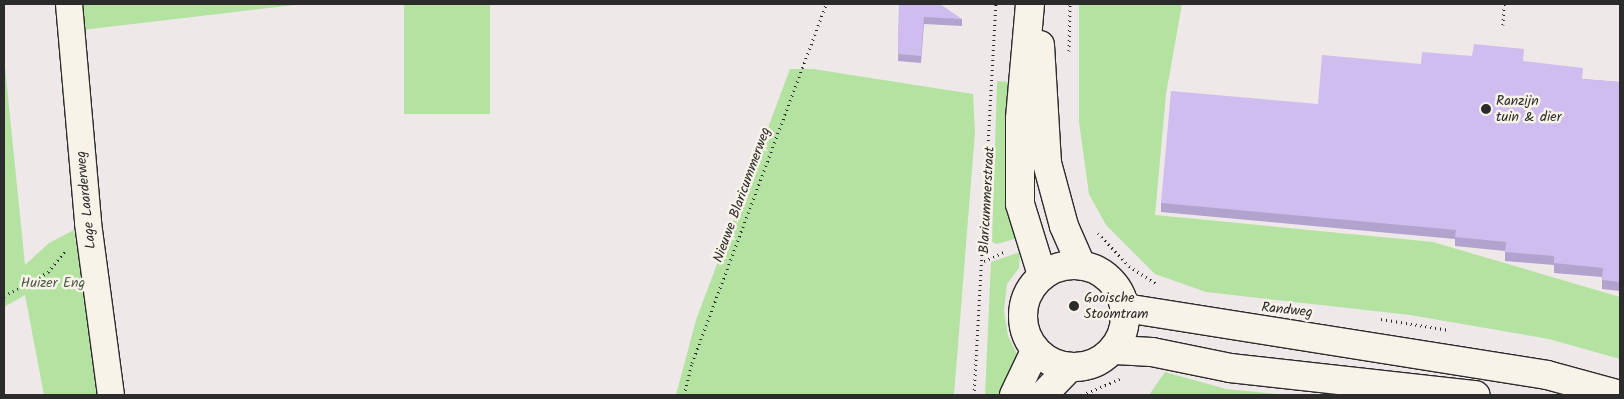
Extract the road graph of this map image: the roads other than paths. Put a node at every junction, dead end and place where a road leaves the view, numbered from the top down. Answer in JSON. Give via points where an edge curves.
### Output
{"nodes":[{"id":1,"x":69,"y":4,"type":"edge"},
{"id":2,"x":1030,"y":4,"type":"edge"},
{"id":3,"x":1035,"y":4,"type":"edge"},
{"id":4,"x":1081,"y":265,"type":"junction"},
{"id":5,"x":1042,"y":275,"type":"junction"},
{"id":6,"x":1125,"y":308,"type":"junction"},
{"id":7,"x":1115,"y":350,"type":"junction"},
{"id":8,"x":1035,"y":351,"type":"junction"},
{"id":9,"x":1070,"y":367,"type":"junction"},
{"id":10,"x":111,"y":395,"type":"edge"},
{"id":11,"x":1014,"y":395,"type":"edge"},
{"id":12,"x":1043,"y":395,"type":"edge"},
{"id":13,"x":1476,"y":395,"type":"edge"},
{"id":14,"x":1620,"y":395,"type":"edge"}],
"edges":[{"from":1,"to":10,"type":"street","name":"Lage Laarderweg","via":[[88,223]]},
{"from":2,"to":5,"type":"main road","via":[[1020,119],[1020,204]]},
{"from":3,"to":4,"type":"main road","via":[[1047,163],[1064,226]]},
{"from":4,"to":5,"type":"main road","via":[[1060,266]]},
{"from":4,"to":6,"type":"main road","via":[[1110,279]]},
{"from":5,"to":8,"type":"main road","via":[[1024,303],[1022,320]]},
{"from":6,"to":7,"type":"main road","via":[[1125,324]]},
{"from":6,"to":14,"type":"main road","name":"Randweg","via":[[1547,375]]},
{"from":7,"to":9,"type":"main road","via":[[1086,366]]},
{"from":7,"to":13,"type":"main road","via":[[1152,352],[1230,368]]},
{"from":8,"to":9,"type":"main road","via":[[1050,364]]},
{"from":8,"to":11,"type":"main road"},
{"from":9,"to":12,"type":"main road"}]}
